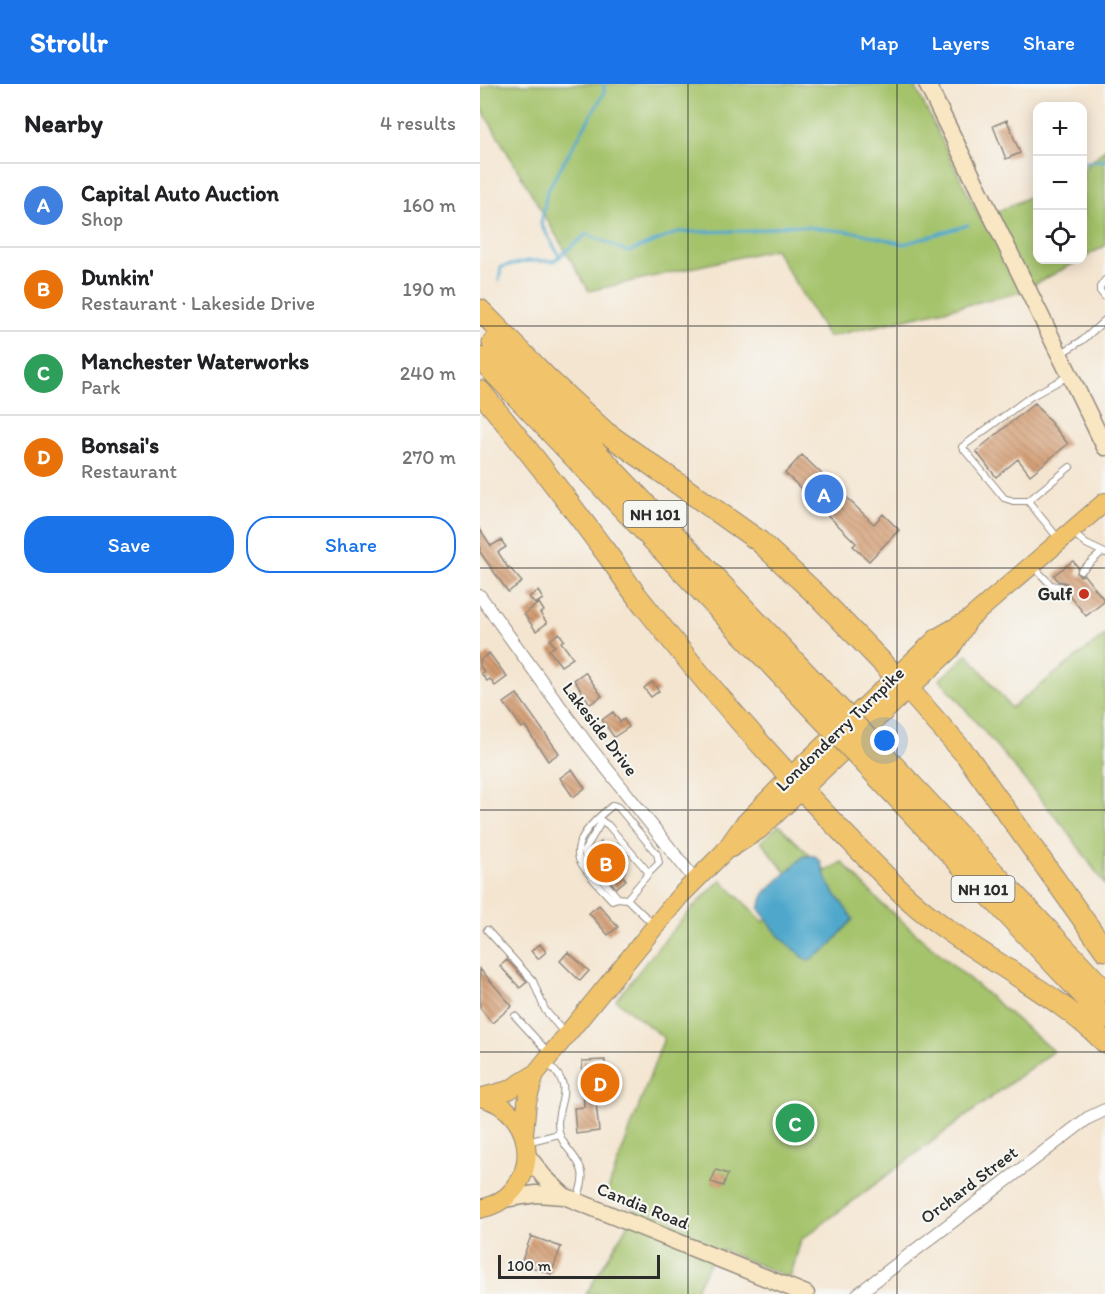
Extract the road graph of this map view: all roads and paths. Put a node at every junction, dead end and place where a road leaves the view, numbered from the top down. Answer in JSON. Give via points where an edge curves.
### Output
{"nodes":[{"id":1,"x":927,"y":84,"type":"edge"},
{"id":2,"x":1105,"y":280,"type":"edge"},
{"id":3,"x":1105,"y":297,"type":"edge"},
{"id":4,"x":480,"y":310,"type":"edge"},
{"id":5,"x":1105,"y":320,"type":"edge"},
{"id":6,"x":480,"y":330,"type":"edge"},
{"id":7,"x":1060,"y":355,"type":"junction"},
{"id":8,"x":480,"y":358,"type":"edge"},
{"id":9,"x":1070,"y":375,"type":"junction"},
{"id":10,"x":480,"y":391,"type":"edge"},
{"id":11,"x":1103,"y":436,"type":"edge"},
{"id":12,"x":1070,"y":467,"type":"dead end"},
{"id":13,"x":1028,"y":501,"type":"junction"},
{"id":14,"x":1105,"y":502,"type":"edge"},
{"id":15,"x":1066,"y":536,"type":"junction"},
{"id":16,"x":1104,"y":553,"type":"edge"},
{"id":17,"x":1032,"y":565,"type":"junction"},
{"id":18,"x":1081,"y":571,"type":"dead end"},
{"id":19,"x":1063,"y":587,"type":"dead end"},
{"id":20,"x":480,"y":596,"type":"edge"},
{"id":21,"x":902,"y":683,"type":"junction"},
{"id":22,"x":822,"y":705,"type":"junction"},
{"id":23,"x":870,"y":754,"type":"junction"},
{"id":24,"x":796,"y":783,"type":"junction"},
{"id":25,"x":600,"y":820,"type":"junction"},
{"id":26,"x":649,"y":873,"type":"junction"},
{"id":27,"x":695,"y":880,"type":"junction"},
{"id":28,"x":627,"y":899,"type":"junction"},
{"id":29,"x":654,"y":926,"type":"junction"},
{"id":30,"x":487,"y":930,"type":"dead end"},
{"id":31,"x":1105,"y":950,"type":"edge"},
{"id":32,"x":1105,"y":991,"type":"edge"},
{"id":33,"x":515,"y":1016,"type":"dead end"},
{"id":34,"x":1105,"y":1018,"type":"edge"},
{"id":35,"x":566,"y":1036,"type":"junction"},
{"id":36,"x":1105,"y":1042,"type":"edge"},
{"id":37,"x":544,"y":1063,"type":"junction"},
{"id":38,"x":481,"y":1097,"type":"edge"},
{"id":39,"x":1105,"y":1110,"type":"edge"},
{"id":40,"x":559,"y":1134,"type":"junction"},
{"id":41,"x":526,"y":1144,"type":"junction"},
{"id":42,"x":571,"y":1198,"type":"junction"},
{"id":43,"x":503,"y":1199,"type":"junction"},
{"id":44,"x":480,"y":1209,"type":"edge"},
{"id":45,"x":806,"y":1294,"type":"edge"},
{"id":46,"x":858,"y":1294,"type":"edge"}],
"edges":[{"from":1,"to":7,"type":"main road"},
{"from":2,"to":3,"type":"lane","via":[[1100,291]]},
{"from":4,"to":21,"type":"highway","via":[[605,432],[778,557]]},
{"from":5,"to":7,"type":"lane"},
{"from":6,"to":22,"type":"highway","number":"NH 101"},
{"from":7,"to":9,"type":"main road"},
{"from":8,"to":22,"type":"highway","number":"NH 101"},
{"from":9,"to":11,"type":"main road"},
{"from":9,"to":13,"type":"lane","via":[[1030,397],[962,447],[1004,498]]},
{"from":10,"to":24,"type":"highway","via":[[699,674]]},
{"from":12,"to":13,"type":"lane"},
{"from":13,"to":15,"type":"lane"},
{"from":14,"to":15,"type":"main road","name":"Londonderry Turnpike"},
{"from":15,"to":16,"type":"lane"},
{"from":15,"to":17,"type":"main road","name":"Londonderry Turnpike"},
{"from":16,"to":18,"type":"lane"},
{"from":17,"to":19,"type":"lane","via":[[1051,585]]},
{"from":17,"to":21,"type":"main road","name":"Londonderry Turnpike","via":[[968,620],[950,651]]},
{"from":20,"to":27,"type":"street","name":"Lakeside Drive","via":[[599,760]]},
{"from":21,"to":24,"type":"main road","name":"Londonderry Turnpike"},
{"from":21,"to":31,"type":"highway","via":[[987,781]]},
{"from":22,"to":23,"type":"highway","number":"NH 101","bridge":true},
{"from":23,"to":32,"type":"highway","number":"NH 101"},
{"from":23,"to":34,"type":"highway","number":"NH 101"},
{"from":24,"to":27,"type":"main road","name":"Londonderry Turnpike","via":[[743,825],[724,852]]},
{"from":24,"to":36,"type":"highway","via":[[921,909],[1064,1006]]},
{"from":25,"to":26,"type":"lane"},
{"from":25,"to":26,"type":"lane","via":[[613,806],[618,807],[657,854],[659,863]]},
{"from":25,"to":28,"type":"lane","via":[[584,851],[586,860],[615,899]]},
{"from":26,"to":28,"type":"lane"},
{"from":27,"to":29,"type":"main road","name":"Londonderry Turnpike"},
{"from":28,"to":29,"type":"lane"},
{"from":29,"to":35,"type":"main road","name":"Londonderry Turnpike"},
{"from":30,"to":35,"type":"lane","via":[[533,981],[545,1010]]},
{"from":33,"to":37,"type":"lane"},
{"from":35,"to":37,"type":"main road","name":"Londonderry Turnpike"},
{"from":37,"to":38,"type":"main road","name":"Londonderry Turnpike","via":[[509,1090]]},
{"from":37,"to":40,"type":"lane","via":[[561,1075],[564,1086]]},
{"from":37,"to":41,"type":"main road","name":"Londonderry Turnpike","via":[[527,1102]]},
{"from":38,"to":41,"type":"main road","via":[[509,1111]]},
{"from":39,"to":46,"type":"street","name":"Orchard Street","via":[[1088,1118]]},
{"from":40,"to":41,"type":"lane"},
{"from":40,"to":42,"type":"lane","via":[[582,1171],[582,1182]]},
{"from":41,"to":42,"type":"main road","name":"Candia Road","via":[[543,1177]]},
{"from":41,"to":43,"type":"main road","name":"Londonderry Turnpike","via":[[520,1180]]},
{"from":42,"to":43,"type":"main road","name":"Candia Road","via":[[536,1194]]},
{"from":42,"to":45,"type":"main road","name":"Candia Road"},
{"from":43,"to":44,"type":"main road"}]}
